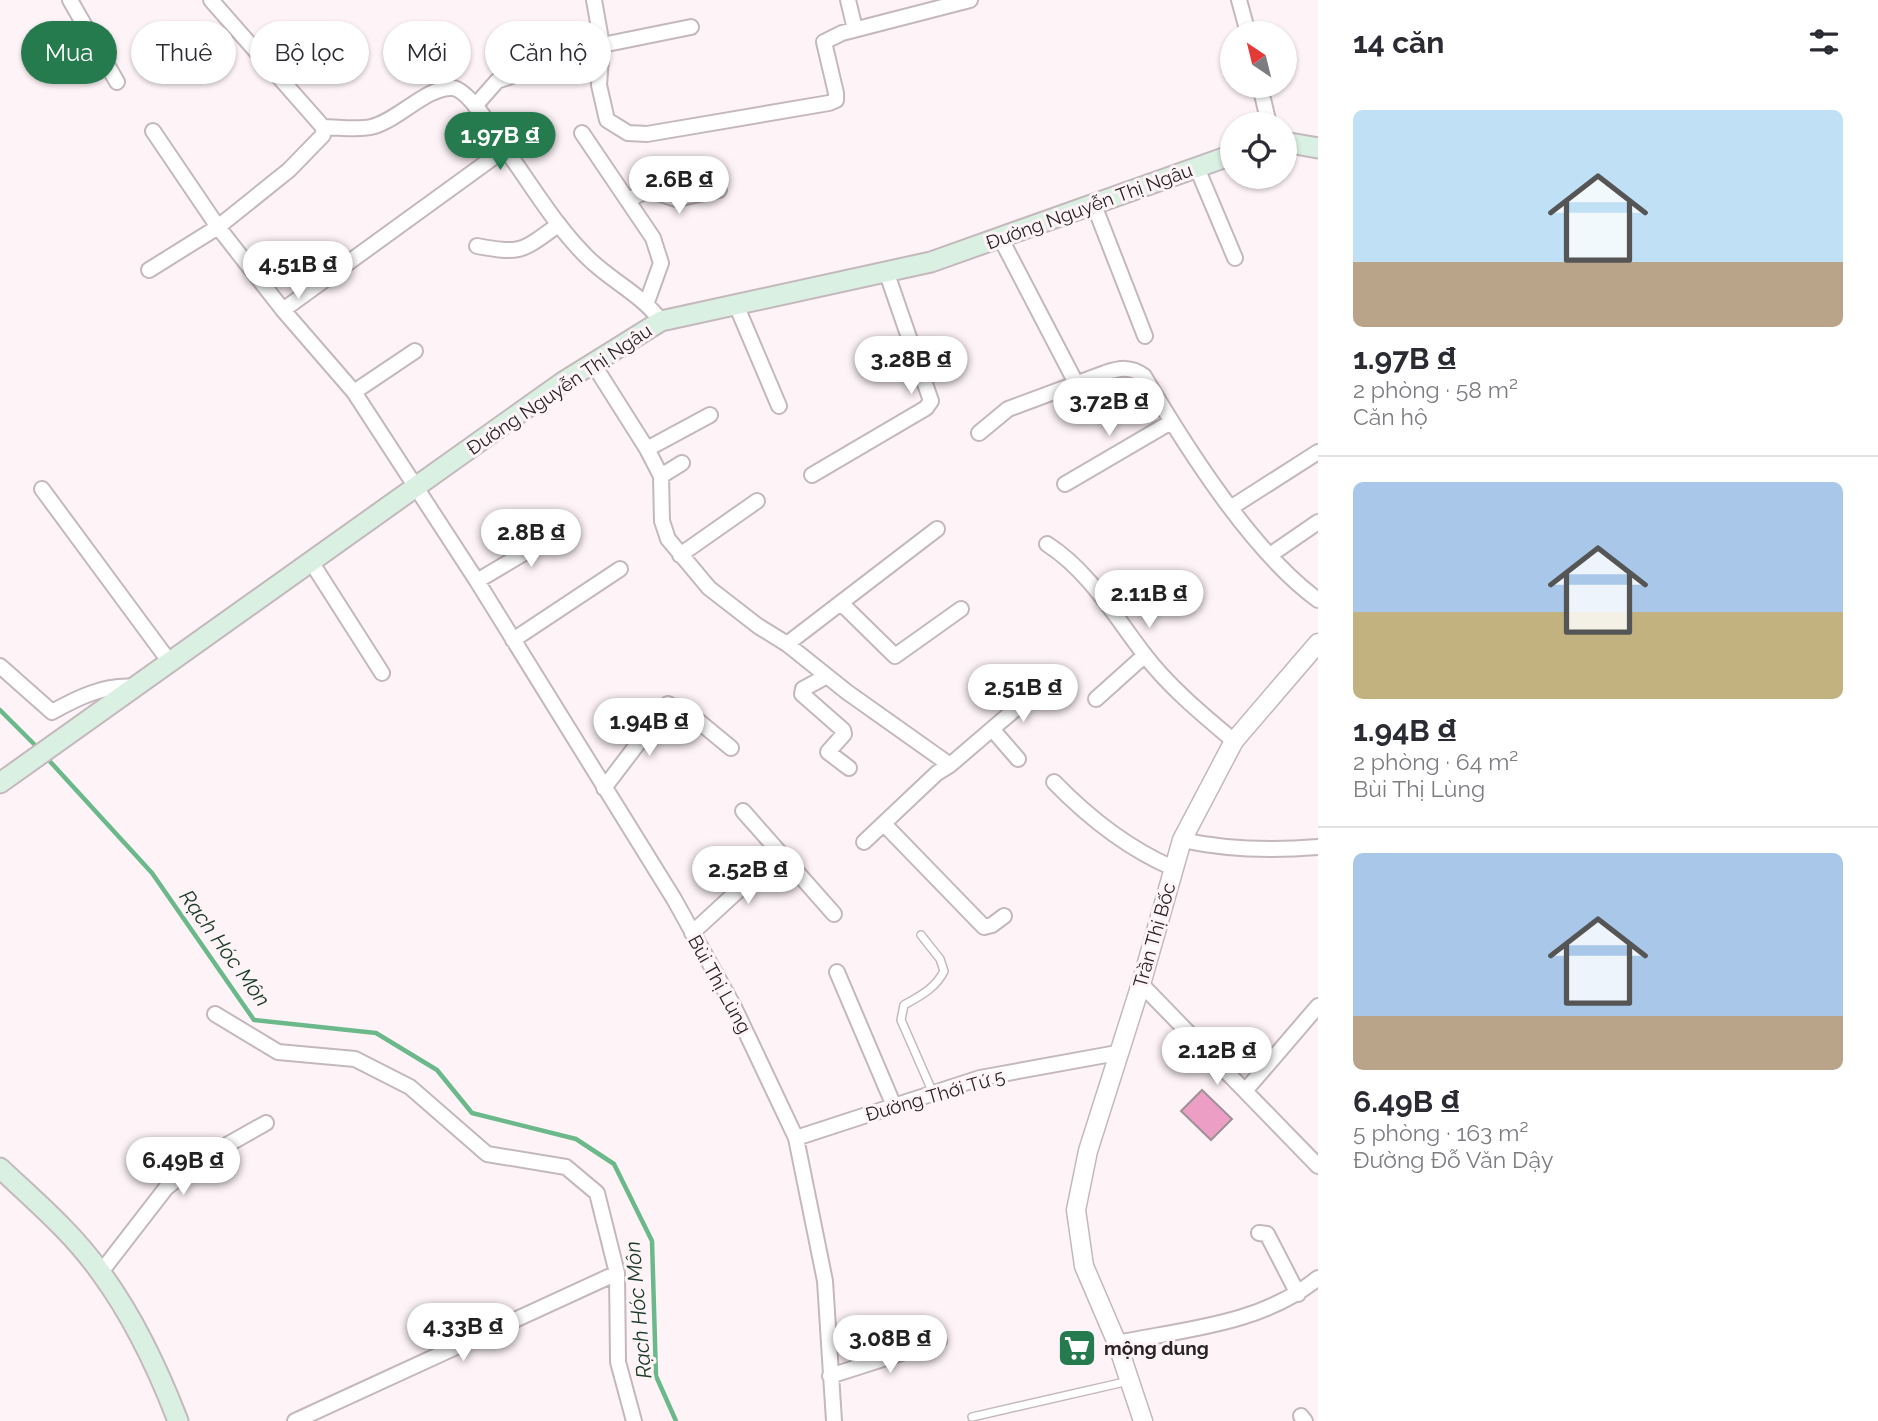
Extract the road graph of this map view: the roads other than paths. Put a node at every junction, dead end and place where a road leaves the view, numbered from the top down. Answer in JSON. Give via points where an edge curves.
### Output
{"nodes":[{"id":1,"x":70,"y":0,"type":"edge"},
{"id":2,"x":211,"y":0,"type":"edge"},
{"id":3,"x":594,"y":0,"type":"edge"},
{"id":4,"x":848,"y":0,"type":"edge"},
{"id":5,"x":1239,"y":0,"type":"edge"},
{"id":6,"x":961,"y":1,"type":"edge"},
{"id":7,"x":82,"y":21,"type":"edge"},
{"id":8,"x":598,"y":21,"type":"edge"},
{"id":9,"x":1245,"y":21,"type":"edge"},
{"id":10,"x":691,"y":27,"type":"dead end"},
{"id":11,"x":855,"y":29,"type":"junction"},
{"id":12,"x":611,"y":43,"type":"edge"},
{"id":13,"x":494,"y":84,"type":"edge"},
{"id":14,"x":599,"y":84,"type":"edge"},
{"id":15,"x":475,"y":106,"type":"junction"},
{"id":16,"x":323,"y":127,"type":"junction"},
{"id":17,"x":153,"y":131,"type":"dead end"},
{"id":18,"x":582,"y":133,"type":"dead end"},
{"id":19,"x":1297,"y":144,"type":"edge"},
{"id":20,"x":1318,"y":148,"type":"edge"},
{"id":21,"x":505,"y":149,"type":"junction"},
{"id":22,"x":1220,"y":159,"type":"edge"},
{"id":23,"x":1197,"y":168,"type":"junction"},
{"id":24,"x":719,"y":190,"type":"dead end"},
{"id":25,"x":628,"y":200,"type":"junction"},
{"id":26,"x":1094,"y":205,"type":"junction"},
{"id":27,"x":558,"y":225,"type":"junction"},
{"id":28,"x":218,"y":227,"type":"junction"},
{"id":29,"x":1001,"y":239,"type":"junction"},
{"id":30,"x":477,"y":246,"type":"dead end"},
{"id":31,"x":1235,"y":258,"type":"dead end"},
{"id":32,"x":149,"y":270,"type":"dead end"},
{"id":33,"x":886,"y":271,"type":"junction"},
{"id":34,"x":647,"y":302,"type":"junction"},
{"id":35,"x":737,"y":307,"type":"junction"},
{"id":36,"x":283,"y":310,"type":"junction"},
{"id":37,"x":661,"y":321,"type":"junction"},
{"id":38,"x":1145,"y":336,"type":"dead end"},
{"id":39,"x":415,"y":351,"type":"dead end"},
{"id":40,"x":592,"y":362,"type":"junction"},
{"id":41,"x":1076,"y":383,"type":"junction"},
{"id":42,"x":354,"y":392,"type":"junction"},
{"id":43,"x":779,"y":406,"type":"dead end"},
{"id":44,"x":710,"y":415,"type":"dead end"},
{"id":45,"x":1171,"y":422,"type":"junction"},
{"id":46,"x":979,"y":433,"type":"dead end"},
{"id":47,"x":647,"y":449,"type":"junction"},
{"id":48,"x":1318,"y":452,"type":"edge"},
{"id":49,"x":682,"y":463,"type":"dead end"},
{"id":50,"x":812,"y":475,"type":"dead end"},
{"id":51,"x":661,"y":476,"type":"junction"},
{"id":52,"x":1065,"y":484,"type":"dead end"},
{"id":53,"x":415,"y":487,"type":"junction"},
{"id":54,"x":42,"y":489,"type":"dead end"},
{"id":55,"x":757,"y":500,"type":"dead end"},
{"id":56,"x":1232,"y":507,"type":"junction"},
{"id":57,"x":1318,"y":522,"type":"edge"},
{"id":58,"x":568,"y":527,"type":"dead end"},
{"id":59,"x":937,"y":529,"type":"dead end"},
{"id":60,"x":1047,"y":544,"type":"dead end"},
{"id":61,"x":680,"y":555,"type":"junction"},
{"id":62,"x":1270,"y":555,"type":"junction"},
{"id":63,"x":310,"y":560,"type":"junction"},
{"id":64,"x":620,"y":569,"type":"dead end"},
{"id":65,"x":477,"y":581,"type":"junction"},
{"id":66,"x":1318,"y":600,"type":"edge"},
{"id":67,"x":842,"y":604,"type":"junction"},
{"id":68,"x":961,"y":609,"type":"dead end"},
{"id":69,"x":513,"y":640,"type":"junction"},
{"id":70,"x":1318,"y":643,"type":"edge"},
{"id":71,"x":787,"y":644,"type":"junction"},
{"id":72,"x":1144,"y":655,"type":"junction"},
{"id":73,"x":169,"y":661,"type":"junction"},
{"id":74,"x":0,"y":666,"type":"edge"},
{"id":75,"x":382,"y":673,"type":"dead end"},
{"id":76,"x":827,"y":676,"type":"junction"},
{"id":77,"x":135,"y":687,"type":"junction"},
{"id":78,"x":1033,"y":694,"type":"dead end"},
{"id":79,"x":1096,"y":699,"type":"dead end"},
{"id":80,"x":992,"y":729,"type":"junction"},
{"id":81,"x":1234,"y":741,"type":"junction"},
{"id":82,"x":731,"y":748,"type":"dead end"},
{"id":83,"x":1018,"y":759,"type":"dead end"},
{"id":84,"x":950,"y":765,"type":"junction"},
{"id":85,"x":849,"y":768,"type":"dead end"},
{"id":86,"x":7,"y":778,"type":"edge"},
{"id":87,"x":1054,"y":782,"type":"dead end"},
{"id":88,"x":604,"y":788,"type":"junction"},
{"id":89,"x":743,"y":811,"type":"dead end"},
{"id":90,"x":884,"y":824,"type":"junction"},
{"id":91,"x":1182,"y":839,"type":"junction"},
{"id":92,"x":864,"y":842,"type":"dead end"},
{"id":93,"x":1318,"y":847,"type":"edge"},
{"id":94,"x":779,"y":853,"type":"junction"},
{"id":95,"x":1172,"y":867,"type":"junction"},
{"id":96,"x":834,"y":914,"type":"dead end"},
{"id":97,"x":1004,"y":916,"type":"dead end"},
{"id":98,"x":692,"y":933,"type":"junction"},
{"id":99,"x":921,"y":936,"type":"dead end"},
{"id":100,"x":837,"y":972,"type":"dead end"},
{"id":101,"x":1141,"y":984,"type":"junction"},
{"id":102,"x":1318,"y":1006,"type":"edge"},
{"id":103,"x":215,"y":1014,"type":"dead end"},
{"id":104,"x":1117,"y":1053,"type":"junction"},
{"id":105,"x":1245,"y":1091,"type":"junction"},
{"id":106,"x":934,"y":1093,"type":"junction"},
{"id":107,"x":894,"y":1106,"type":"junction"},
{"id":108,"x":267,"y":1123,"type":"dead end"},
{"id":109,"x":796,"y":1138,"type":"junction"},
{"id":110,"x":1318,"y":1166,"type":"edge"},
{"id":111,"x":0,"y":1168,"type":"edge"},
{"id":112,"x":1259,"y":1233,"type":"dead end"},
{"id":113,"x":101,"y":1272,"type":"junction"},
{"id":114,"x":617,"y":1273,"type":"junction"},
{"id":115,"x":1318,"y":1278,"type":"edge"},
{"id":116,"x":1298,"y":1294,"type":"junction"},
{"id":117,"x":939,"y":1341,"type":"dead end"},
{"id":118,"x":1116,"y":1343,"type":"junction"},
{"id":119,"x":830,"y":1376,"type":"junction"},
{"id":120,"x":1129,"y":1380,"type":"junction"},
{"id":121,"x":972,"y":1417,"type":"dead end"},
{"id":122,"x":178,"y":1421,"type":"edge"},
{"id":123,"x":295,"y":1421,"type":"edge"},
{"id":124,"x":634,"y":1421,"type":"edge"},
{"id":125,"x":834,"y":1421,"type":"edge"},
{"id":126,"x":1143,"y":1421,"type":"edge"}],
"edges":[{"from":1,"to":7,"type":"street"},
{"from":2,"to":16,"type":"street"},
{"from":3,"to":8,"type":"street"},
{"from":4,"to":11,"type":"street"},
{"from":5,"to":9,"type":"street"},
{"from":6,"to":11,"type":"street"},
{"from":10,"to":12,"type":"street"},
{"from":11,"to":14,"type":"street","via":[[824,42],[836,100],[807,108],[647,134],[628,133],[607,120]]},
{"from":13,"to":15,"type":"street"},
{"from":15,"to":16,"type":"street","via":[[452,88],[434,91],[371,127]]},
{"from":15,"to":21,"type":"street"},
{"from":16,"to":28,"type":"street","via":[[319,143]]},
{"from":17,"to":28,"type":"street","name":"Bùi Thị Lùng"},
{"from":18,"to":25,"type":"street"},
{"from":19,"to":20,"type":"main road"},
{"from":21,"to":27,"type":"street"},
{"from":21,"to":36,"type":"street"},
{"from":22,"to":23,"type":"main road","name":"Đường Nguyễn Thị Ngâu"},
{"from":23,"to":26,"type":"main road","name":"Đường Nguyễn Thị Ngâu"},
{"from":23,"to":31,"type":"street"},
{"from":24,"to":25,"type":"street","via":[[676,199],[648,190]]},
{"from":25,"to":34,"type":"street","via":[[653,238],[661,263]]},
{"from":26,"to":29,"type":"main road","name":"Đường Nguyễn Thị Ngâu"},
{"from":26,"to":38,"type":"street"},
{"from":27,"to":30,"type":"street","via":[[514,252]]},
{"from":27,"to":34,"type":"street","via":[[606,275]]},
{"from":28,"to":32,"type":"street"},
{"from":28,"to":36,"type":"street","name":"Bùi Thị Lùng"},
{"from":29,"to":33,"type":"main road","name":"Đường Nguyễn Thị Ngâu"},
{"from":29,"to":41,"type":"street"},
{"from":33,"to":35,"type":"main road","name":"Đường Nguyễn Thị Ngâu"},
{"from":33,"to":50,"type":"street","via":[[931,401]]},
{"from":34,"to":37,"type":"street"},
{"from":35,"to":37,"type":"main road","name":"Đường Nguyễn Thị Ngâu"},
{"from":35,"to":43,"type":"street"},
{"from":36,"to":42,"type":"street","name":"Bùi Thị Lùng"},
{"from":37,"to":40,"type":"main road","name":"Đường Nguyễn Thị Ngâu"},
{"from":39,"to":42,"type":"street"},
{"from":40,"to":47,"type":"street"},
{"from":40,"to":53,"type":"main road","name":"Đường Nguyễn Thị Ngâu"},
{"from":41,"to":45,"type":"street","via":[[1121,368],[1136,369]]},
{"from":41,"to":46,"type":"street","via":[[1008,409]]},
{"from":42,"to":53,"type":"street","name":"Bùi Thị Lùng"},
{"from":44,"to":47,"type":"street"},
{"from":45,"to":52,"type":"street"},
{"from":45,"to":56,"type":"street"},
{"from":47,"to":51,"type":"street"},
{"from":48,"to":56,"type":"street"},
{"from":49,"to":51,"type":"street"},
{"from":51,"to":61,"type":"street","via":[[662,521]]},
{"from":53,"to":63,"type":"main road","name":"Đường Nguyễn Thị Ngâu"},
{"from":53,"to":65,"type":"street","name":"Bùi Thị Lùng"},
{"from":54,"to":73,"type":"street"},
{"from":55,"to":61,"type":"street"},
{"from":56,"to":62,"type":"street"},
{"from":57,"to":62,"type":"street"},
{"from":58,"to":65,"type":"street"},
{"from":59,"to":67,"type":"street"},
{"from":60,"to":72,"type":"street","via":[[1064,555],[1120,618]]},
{"from":61,"to":71,"type":"street","via":[[709,588]]},
{"from":62,"to":66,"type":"street"},
{"from":63,"to":73,"type":"main road","name":"Đường Nguyễn Thị Ngâu"},
{"from":63,"to":75,"type":"street"},
{"from":64,"to":69,"type":"street"},
{"from":65,"to":69,"type":"street","name":"Bùi Thị Lùng"},
{"from":67,"to":68,"type":"street","via":[[895,656]]},
{"from":67,"to":71,"type":"street"},
{"from":69,"to":88,"type":"street","name":"Bùi Thị Lùng"},
{"from":70,"to":81,"type":"street","name":"Trần Thị Bốc"},
{"from":71,"to":76,"type":"street"},
{"from":72,"to":79,"type":"street"},
{"from":72,"to":81,"type":"street"},
{"from":73,"to":77,"type":"main road","name":"Đường Nguyễn Thị Ngâu"},
{"from":74,"to":77,"type":"street","via":[[52,712],[120,685]]},
{"from":76,"to":84,"type":"street"},
{"from":76,"to":85,"type":"street","via":[[803,689],[803,694],[843,730],[845,734],[828,752]]},
{"from":77,"to":86,"type":"main road","name":"Đường Nguyễn Thị Ngâu"},
{"from":78,"to":80,"type":"street"},
{"from":80,"to":83,"type":"street"},
{"from":80,"to":84,"type":"street"},
{"from":81,"to":91,"type":"street","name":"Trần Thị Bốc"},
{"from":82,"to":88,"type":"street","via":[[691,715],[668,704]]},
{"from":84,"to":90,"type":"street"},
{"from":87,"to":95,"type":"street","via":[[1106,827],[1150,858]]},
{"from":88,"to":98,"type":"street","name":"Bùi Thị Lùng"},
{"from":89,"to":94,"type":"street"},
{"from":90,"to":92,"type":"street"},
{"from":90,"to":97,"type":"street","via":[[984,927]]},
{"from":91,"to":93,"type":"street","via":[[1223,849]]},
{"from":91,"to":95,"type":"street","name":"Trần Thị Bốc"},
{"from":94,"to":96,"type":"street"},
{"from":94,"to":98,"type":"street"},
{"from":95,"to":101,"type":"street","name":"Trần Thị Bốc"},
{"from":98,"to":109,"type":"street","name":"Bùi Thị Lùng","via":[[734,1007]]},
{"from":99,"to":106,"type":"lane","via":[[944,971],[928,991],[904,1005],[901,1020]]},
{"from":100,"to":107,"type":"street"},
{"from":101,"to":104,"type":"street","name":"Trần Thị Bốc"},
{"from":101,"to":105,"type":"street"},
{"from":102,"to":105,"type":"street"},
{"from":103,"to":114,"type":"street","via":[[278,1052],[355,1059],[399,1081],[487,1154],[566,1167],[597,1193]]},
{"from":104,"to":106,"type":"street","name":"Đường Thới Tứ 5","via":[[980,1078]]},
{"from":104,"to":118,"type":"street","name":"Trần Thị Bốc","via":[[1076,1210],[1084,1266]]},
{"from":105,"to":110,"type":"street"},
{"from":106,"to":107,"type":"street","name":"Đường Thới Tứ 5"},
{"from":107,"to":109,"type":"street","name":"Đường Thới Tứ 5"},
{"from":108,"to":113,"type":"street","via":[[200,1160],[166,1188]]},
{"from":109,"to":119,"type":"street","name":"Bùi Thị Lùng","via":[[825,1281]]},
{"from":111,"to":113,"type":"main road"},
{"from":112,"to":116,"type":"street","via":[[1267,1234]]},
{"from":113,"to":122,"type":"main road","via":[[135,1324]]},
{"from":114,"to":123,"type":"street"},
{"from":114,"to":124,"type":"street","via":[[618,1362]]},
{"from":115,"to":116,"type":"street"},
{"from":116,"to":118,"type":"street","via":[[1251,1317]]},
{"from":117,"to":119,"type":"street"},
{"from":118,"to":120,"type":"street","name":"Trần Thị Bốc"},
{"from":119,"to":125,"type":"street","name":"Bùi Thị Lùng"},
{"from":120,"to":121,"type":"lane"},
{"from":120,"to":126,"type":"street","name":"Trần Thị Bốc"}]}
